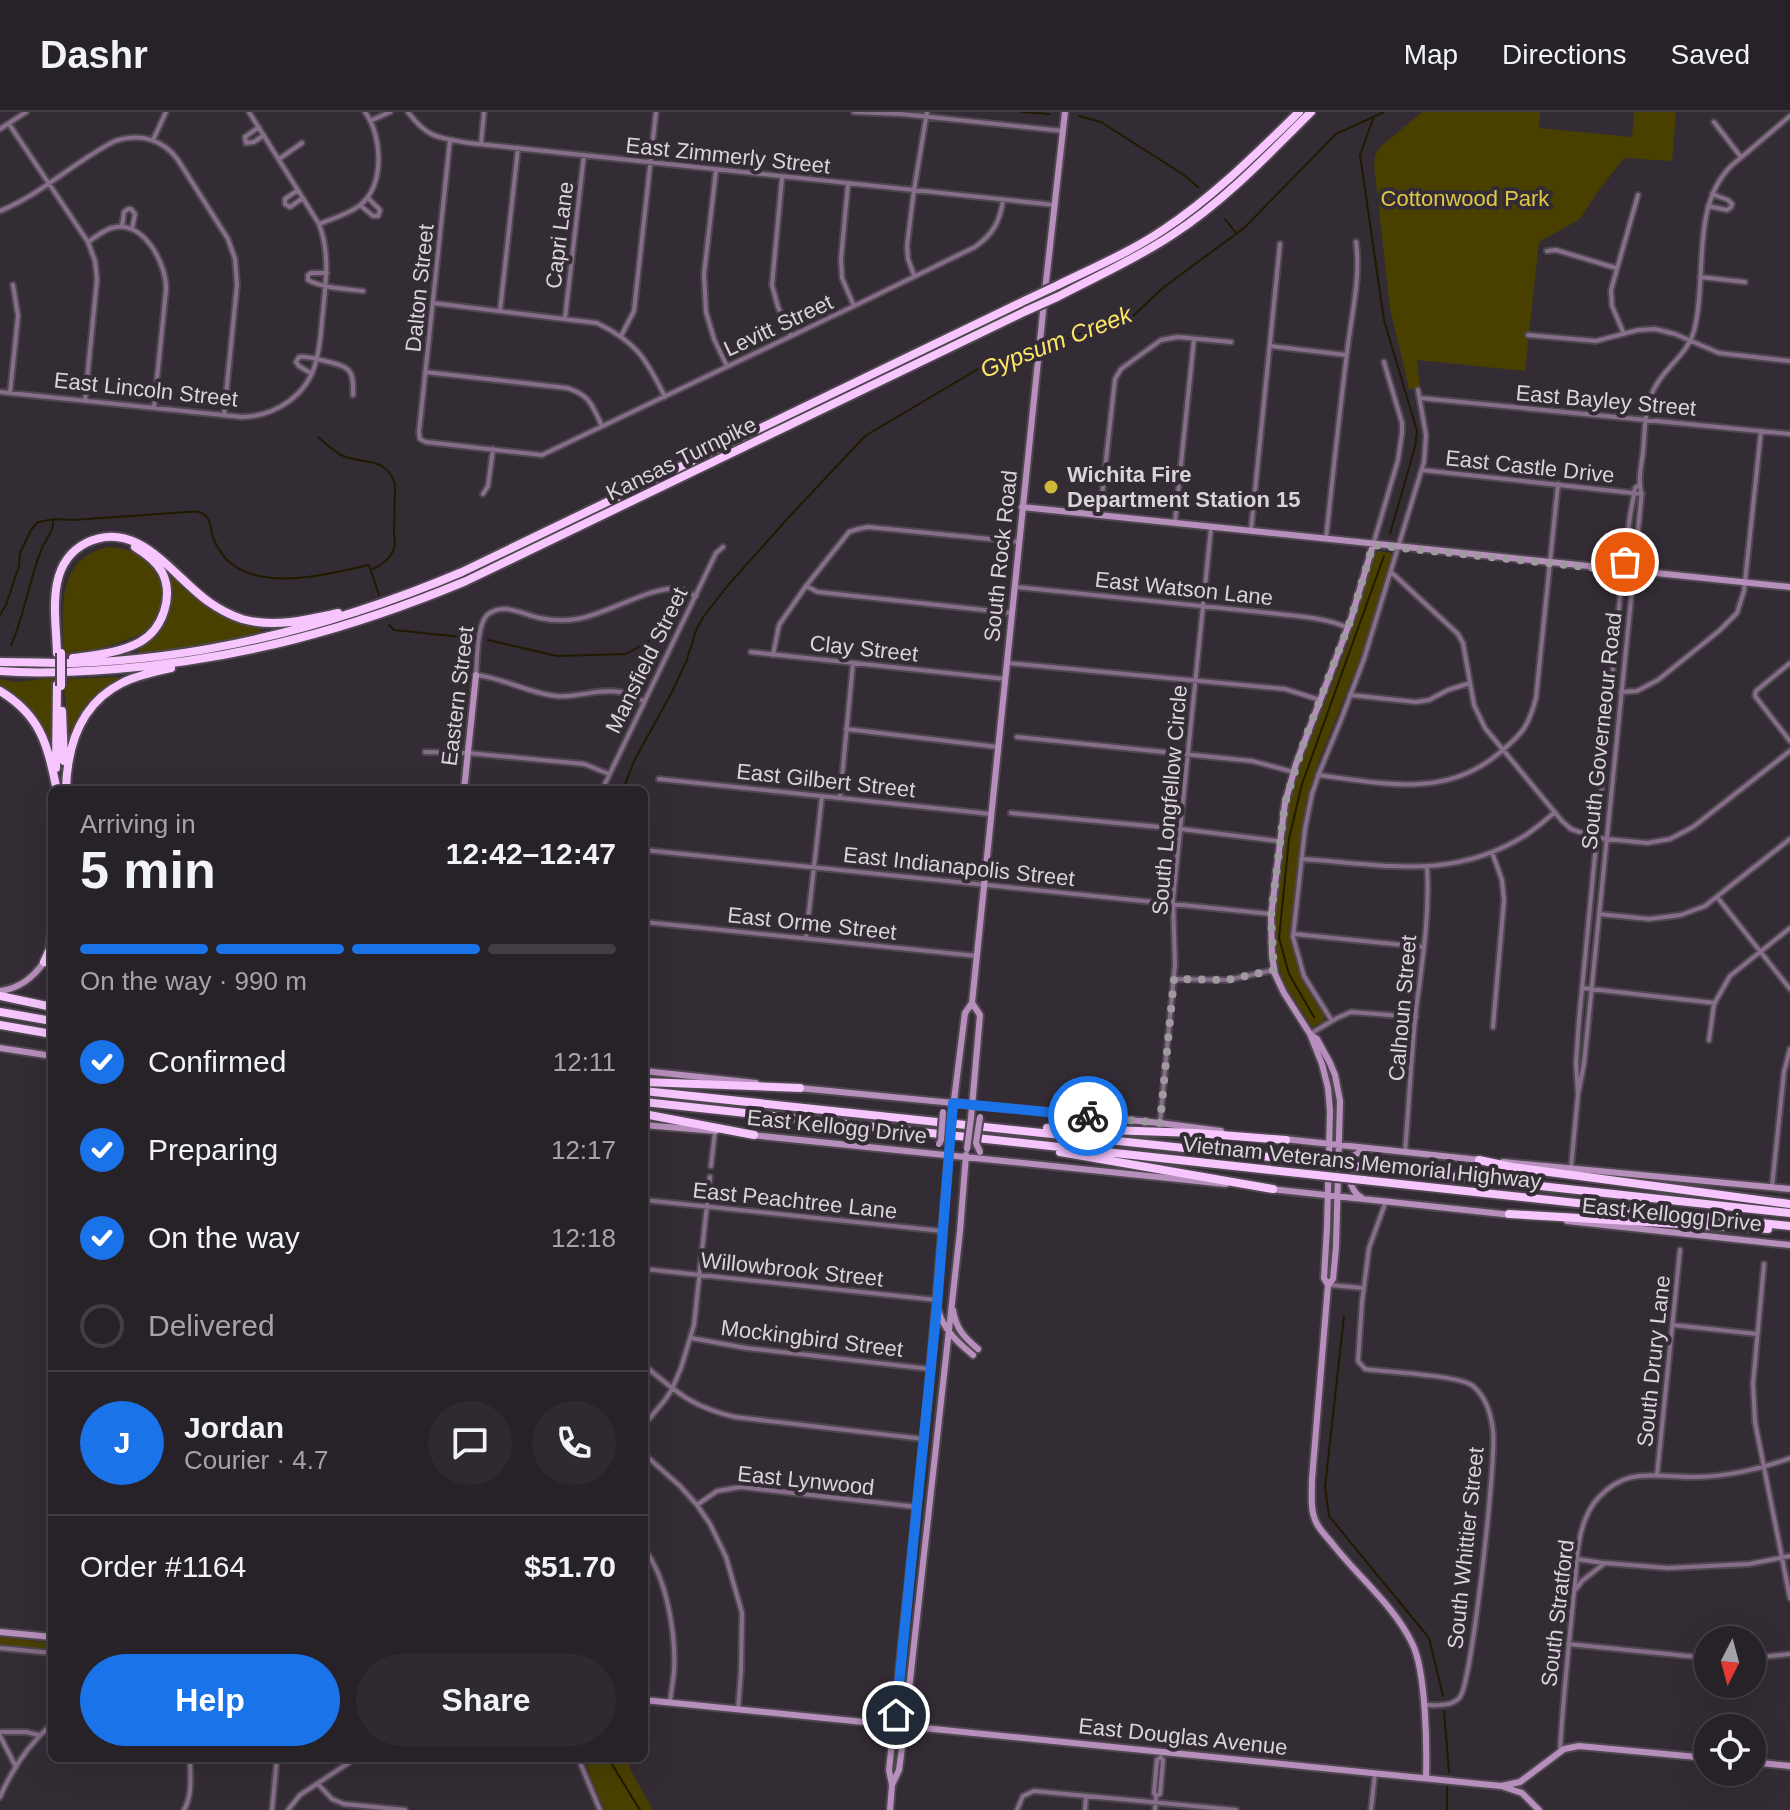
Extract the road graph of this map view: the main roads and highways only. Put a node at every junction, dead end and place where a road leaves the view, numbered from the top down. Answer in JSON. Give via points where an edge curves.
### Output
{"nodes":[{"id":1,"x":1065,"y":112,"type":"edge"},
{"id":2,"x":1299,"y":112,"type":"edge"},
{"id":3,"x":1311,"y":112,"type":"edge"},
{"id":4,"x":1022,"y":507,"type":"junction"},
{"id":5,"x":1373,"y":545,"type":"junction"},
{"id":6,"x":1790,"y":587,"type":"edge"},
{"id":7,"x":378,"y":605,"type":"junction"},
{"id":8,"x":59,"y":653,"type":"junction"},
{"id":9,"x":206,"y":659,"type":"junction"},
{"id":10,"x":0,"y":662,"type":"edge"},
{"id":11,"x":39,"y":663,"type":"junction"},
{"id":12,"x":0,"y":671,"type":"edge"},
{"id":13,"x":476,"y":675,"type":"road end"},
{"id":14,"x":59,"y":685,"type":"junction"},
{"id":15,"x":0,"y":691,"type":"edge"},
{"id":16,"x":56,"y":786,"type":"edge"},
{"id":17,"x":56,"y":786,"type":"edge"},
{"id":18,"x":66,"y":786,"type":"edge"},
{"id":19,"x":66,"y":786,"type":"edge"},
{"id":20,"x":464,"y":786,"type":"edge"},
{"id":21,"x":48,"y":964,"type":"edge"},
{"id":22,"x":0,"y":994,"type":"edge"},
{"id":23,"x":972,"y":1003,"type":"junction"},
{"id":24,"x":48,"y":1006,"type":"edge"},
{"id":25,"x":0,"y":1012,"type":"edge"},
{"id":26,"x":48,"y":1020,"type":"edge"},
{"id":27,"x":0,"y":1025,"type":"edge"},
{"id":28,"x":48,"y":1033,"type":"edge"},
{"id":29,"x":1310,"y":1034,"type":"junction"},
{"id":30,"x":0,"y":1048,"type":"edge"},
{"id":31,"x":48,"y":1055,"type":"edge"},
{"id":32,"x":648,"y":1071,"type":"edge"},
{"id":33,"x":648,"y":1082,"type":"edge"},
{"id":34,"x":800,"y":1088,"type":"junction"},
{"id":35,"x":648,"y":1091,"type":"edge"},
{"id":36,"x":932,"y":1101,"type":"junction"},
{"id":37,"x":648,"y":1102,"type":"edge"},
{"id":38,"x":953,"y":1103,"type":"junction"},
{"id":39,"x":973,"y":1105,"type":"junction"},
{"id":40,"x":993,"y":1107,"type":"junction"},
{"id":41,"x":648,"y":1115,"type":"edge"},
{"id":42,"x":648,"y":1125,"type":"edge"},
{"id":43,"x":986,"y":1127,"type":"junction"},
{"id":44,"x":754,"y":1135,"type":"junction"},
{"id":45,"x":984,"y":1139,"type":"junction"},
{"id":46,"x":1286,"y":1140,"type":"junction"},
{"id":47,"x":1329,"y":1144,"type":"junction"},
{"id":48,"x":1340,"y":1145,"type":"junction"},
{"id":49,"x":1368,"y":1148,"type":"junction"},
{"id":50,"x":926,"y":1153,"type":"junction"},
{"id":51,"x":966,"y":1153,"type":"junction"},
{"id":52,"x":949,"y":1156,"type":"junction"},
{"id":53,"x":992,"y":1160,"type":"junction"},
{"id":54,"x":1479,"y":1160,"type":"junction"},
{"id":55,"x":1273,"y":1189,"type":"junction"},
{"id":56,"x":1790,"y":1189,"type":"edge"},
{"id":57,"x":1328,"y":1195,"type":"junction"},
{"id":58,"x":1337,"y":1196,"type":"junction"},
{"id":59,"x":1363,"y":1199,"type":"junction"},
{"id":60,"x":1790,"y":1204,"type":"edge"},
{"id":61,"x":1790,"y":1213,"type":"edge"},
{"id":62,"x":1509,"y":1214,"type":"junction"},
{"id":63,"x":1790,"y":1228,"type":"edge"},
{"id":64,"x":1790,"y":1245,"type":"edge"},
{"id":65,"x":1328,"y":1285,"type":"junction"},
{"id":66,"x":952,"y":1302,"type":"junction"},
{"id":67,"x":937,"y":1303,"type":"junction"},
{"id":68,"x":948,"y":1332,"type":"junction"},
{"id":69,"x":964,"y":1348,"type":"junction"},
{"id":70,"x":944,"y":1364,"type":"junction"},
{"id":71,"x":0,"y":1632,"type":"edge"},
{"id":72,"x":48,"y":1637,"type":"edge"},
{"id":73,"x":648,"y":1700,"type":"edge"},
{"id":74,"x":895,"y":1724,"type":"junction"},
{"id":75,"x":905,"y":1725,"type":"junction"},
{"id":76,"x":1694,"y":1757,"type":"edge"},
{"id":77,"x":1766,"y":1763,"type":"edge"},
{"id":78,"x":1790,"y":1766,"type":"edge"},
{"id":79,"x":1426,"y":1778,"type":"junction"},
{"id":80,"x":892,"y":1785,"type":"junction"},
{"id":81,"x":1501,"y":1786,"type":"junction"},
{"id":82,"x":890,"y":1810,"type":"edge"},
{"id":83,"x":1539,"y":1810,"type":"edge"}],
"edges":[{"from":1,"to":4,"type":"main road","name":"South Rock Road"},
{"from":2,"to":7,"type":"highway","name":"Kansas Turnpike","bridge":true,"via":[[1242,169],[1160,232],[462,572]]},
{"from":3,"to":9,"type":"highway","name":"Kansas Turnpike","bridge":true,"via":[[1192,222],[1057,297],[466,581],[336,629]]},
{"from":4,"to":5,"type":"main road"},
{"from":4,"to":23,"type":"main road","name":"South Rock Road"},
{"from":5,"to":6,"type":"main road"},
{"from":5,"to":29,"type":"main road","via":[[1294,772],[1279,841],[1271,914],[1274,970]]},
{"from":7,"to":8,"type":"highway","via":[[304,620],[254,622],[207,601],[138,543],[109,536],[75,550],[59,574]]},
{"from":7,"to":11,"type":"highway","name":"Kansas Turnpike","via":[[291,631],[198,650]]},
{"from":8,"to":11,"type":"highway","via":[[61,582],[75,557],[88,547],[115,541],[150,558],[161,570],[167,594],[152,633],[116,650]]},
{"from":8,"to":14,"type":"highway","bridge":true},
{"from":9,"to":12,"type":"highway","name":"Kansas Turnpike","via":[[90,671]]},
{"from":9,"to":18,"type":"highway","via":[[129,680],[96,702],[73,739]]},
{"from":10,"to":11,"type":"highway","name":"Kansas Turnpike"},
{"from":13,"to":20,"type":"main road","name":"Eastern Street"},
{"from":14,"to":16,"type":"highway"},
{"from":14,"to":19,"type":"highway"},
{"from":15,"to":17,"type":"highway","via":[[39,727]]},
{"from":21,"to":22,"type":"main road"},
{"from":22,"to":24,"type":"highway"},
{"from":23,"to":38,"type":"main road","name":"South Rock Road","via":[[965,1013]]},
{"from":23,"to":39,"type":"main road","name":"South Rock Road","via":[[980,1015]]},
{"from":25,"to":26,"type":"highway"},
{"from":27,"to":28,"type":"highway"},
{"from":29,"to":47,"type":"main road","via":[[1328,1088]]},
{"from":29,"to":48,"type":"main road","via":[[1335,1075]]},
{"from":30,"to":31,"type":"main road"},
{"from":32,"to":34,"type":"main road","name":"East Kellogg Drive"},
{"from":33,"to":34,"type":"highway"},
{"from":34,"to":36,"type":"main road","name":"East Kellogg Drive"},
{"from":35,"to":43,"type":"highway","name":"Vietnam Veterans Memorial Highway"},
{"from":36,"to":38,"type":"main road","name":"East Kellogg Drive"},
{"from":36,"to":50,"type":"main road","bridge":true,"via":[[943,1112],[941,1140]]},
{"from":37,"to":45,"type":"highway","name":"Vietnam Veterans Memorial Highway"},
{"from":38,"to":39,"type":"main road","name":"East Kellogg Drive"},
{"from":38,"to":52,"type":"main road","name":"South Rock Road","bridge":true},
{"from":39,"to":40,"type":"main road","name":"East Kellogg Drive"},
{"from":39,"to":51,"type":"main road","name":"South Rock Road","bridge":true},
{"from":40,"to":46,"type":"main road","name":"East Kellogg Drive"},
{"from":40,"to":53,"type":"main road","bridge":true,"via":[[980,1117],[976,1143]]},
{"from":41,"to":44,"type":"highway"},
{"from":42,"to":44,"type":"main road","name":"East Kellogg Drive"},
{"from":43,"to":46,"type":"highway"},
{"from":43,"to":61,"type":"highway","name":"Vietnam Veterans Memorial Highway","bridge":true},
{"from":44,"to":50,"type":"main road","name":"East Kellogg Drive"},
{"from":45,"to":55,"type":"highway"},
{"from":45,"to":63,"type":"highway","name":"Vietnam Veterans Memorial Highway","bridge":true},
{"from":46,"to":47,"type":"main road","name":"East Kellogg Drive"},
{"from":47,"to":48,"type":"main road","name":"East Kellogg Drive"},
{"from":47,"to":57,"type":"main road"},
{"from":48,"to":49,"type":"main road","name":"East Kellogg Drive"},
{"from":48,"to":58,"type":"main road"},
{"from":49,"to":54,"type":"main road","name":"East Kellogg Drive"},
{"from":49,"to":59,"type":"main road","via":[[1351,1162],[1350,1183]]},
{"from":50,"to":52,"type":"main road","name":"East Kellogg Drive"},
{"from":51,"to":52,"type":"main road","name":"East Kellogg Drive"},
{"from":51,"to":53,"type":"main road","name":"East Kellogg Drive"},
{"from":51,"to":66,"type":"main road","name":"South Rock Road"},
{"from":52,"to":67,"type":"main road","name":"South Rock Road"},
{"from":53,"to":55,"type":"main road","name":"East Kellogg Drive"},
{"from":54,"to":56,"type":"main road","name":"East Kellogg Drive"},
{"from":54,"to":60,"type":"highway"},
{"from":55,"to":57,"type":"main road","name":"East Kellogg Drive"},
{"from":57,"to":58,"type":"main road","name":"East Kellogg Drive"},
{"from":57,"to":65,"type":"main road"},
{"from":58,"to":59,"type":"main road","name":"East Kellogg Drive"},
{"from":58,"to":65,"type":"main road","via":[[1333,1279]]},
{"from":59,"to":62,"type":"main road","name":"East Kellogg Drive"},
{"from":62,"to":63,"type":"highway"},
{"from":62,"to":64,"type":"main road","name":"East Kellogg Drive"},
{"from":65,"to":79,"type":"main road","via":[[1312,1479],[1315,1522],[1405,1629],[1414,1647],[1421,1673]]},
{"from":66,"to":68,"type":"main road","name":"South Rock Road"},
{"from":66,"to":69,"type":"main road","via":[[958,1329],[975,1352]]},
{"from":67,"to":68,"type":"main road"},
{"from":67,"to":74,"type":"main road","name":"South Rock Road"},
{"from":68,"to":69,"type":"main road"},
{"from":68,"to":70,"type":"main road","name":"South Rock Road"},
{"from":69,"to":70,"type":"main road","via":[[953,1350]]},
{"from":70,"to":75,"type":"main road","name":"South Rock Road"},
{"from":71,"to":72,"type":"main road"},
{"from":73,"to":74,"type":"main road","name":"East Douglas Avenue"},
{"from":74,"to":75,"type":"main road","name":"East Douglas Avenue"},
{"from":74,"to":80,"type":"main road","name":"South Rock Road"},
{"from":75,"to":79,"type":"main road","name":"East Douglas Avenue"},
{"from":75,"to":80,"type":"main road","name":"South Rock Road"},
{"from":76,"to":81,"type":"main road","via":[[1579,1746],[1564,1749],[1520,1782]]},
{"from":77,"to":78,"type":"main road"},
{"from":79,"to":81,"type":"main road","name":"East Douglas Avenue"},
{"from":80,"to":82,"type":"main road"},
{"from":81,"to":83,"type":"main road","via":[[1522,1793]]}]}
